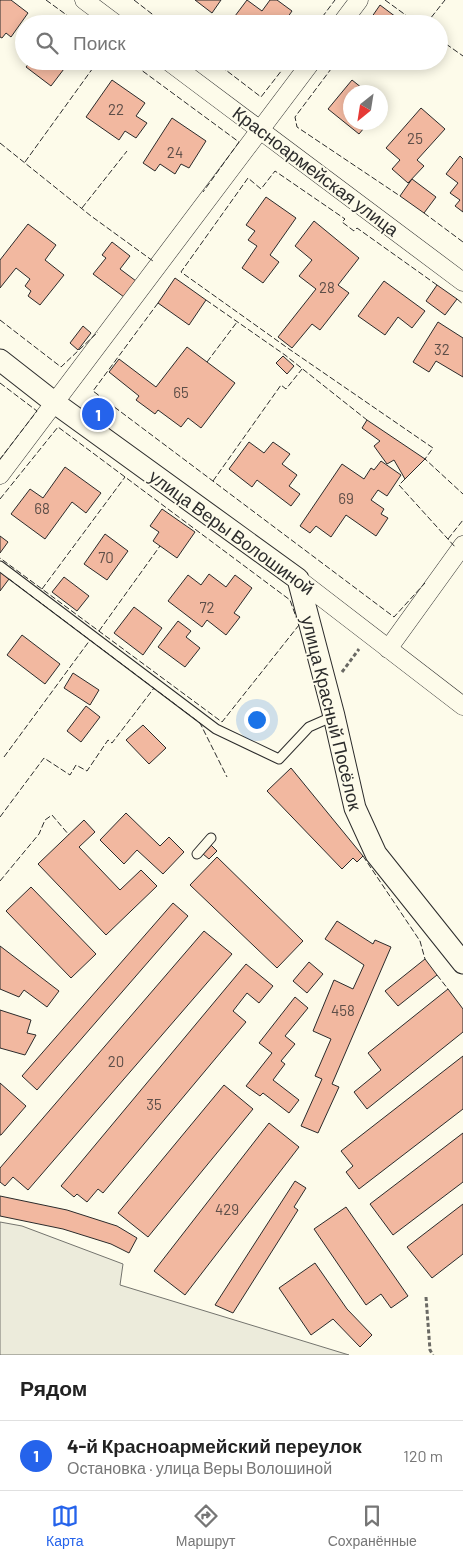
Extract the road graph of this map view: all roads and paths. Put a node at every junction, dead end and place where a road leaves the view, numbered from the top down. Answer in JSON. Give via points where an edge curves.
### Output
{"nodes":[{"id":1,"x":84,"y":0,"type":"edge"},
{"id":2,"x":359,"y":0,"type":"edge"},
{"id":3,"x":104,"y":15,"type":"edge"},
{"id":4,"x":348,"y":15,"type":"edge"},
{"id":5,"x":180,"y":70,"type":"edge"},
{"id":6,"x":305,"y":70,"type":"edge"},
{"id":7,"x":261,"y":129,"type":"junction"},
{"id":8,"x":463,"y":282,"type":"edge"},
{"id":9,"x":0,"y":360,"type":"edge"},
{"id":10,"x":55,"y":402,"type":"junction"},
{"id":11,"x":0,"y":475,"type":"edge"},
{"id":12,"x":463,"y":544,"type":"edge"},
{"id":13,"x":0,"y":566,"type":"edge"},
{"id":14,"x":298,"y":579,"type":"junction"},
{"id":15,"x":369,"y":634,"type":"junction"},
{"id":16,"x":388,"y":649,"type":"junction"},
{"id":17,"x":341,"y":674,"type":"dead end"},
{"id":18,"x":463,"y":706,"type":"edge"},
{"id":19,"x":334,"y":716,"type":"junction"},
{"id":20,"x":211,"y":838,"type":"dead end"},
{"id":21,"x":197,"y":854,"type":"dead end"},
{"id":22,"x":463,"y":963,"type":"edge"},
{"id":23,"x":426,"y":1297,"type":"dead end"},
{"id":24,"x":432,"y":1355,"type":"edge"}],
"edges":[{"from":1,"to":3,"type":"street"},
{"from":2,"to":4,"type":"street"},
{"from":5,"to":7,"type":"street","name":"Красноармейская улица"},
{"from":6,"to":7,"type":"street"},
{"from":7,"to":8,"type":"street","name":"Красноармейская улица"},
{"from":7,"to":10,"type":"street"},
{"from":9,"to":10,"type":"street","name":"улица Веры Волошиной"},
{"from":10,"to":11,"type":"street"},
{"from":10,"to":14,"type":"street","name":"улица Веры Волошиной"},
{"from":12,"to":16,"type":"street"},
{"from":13,"to":19,"type":"lane","via":[[216,729],[279,759],[309,728]]},
{"from":14,"to":15,"type":"street","name":"улица Веры Волошиной"},
{"from":14,"to":19,"type":"street","name":"улица Красный Посёлок"},
{"from":15,"to":16,"type":"street","name":"улица Веры Волошиной"},
{"from":15,"to":17,"type":"path"},
{"from":16,"to":18,"type":"street","name":"улица Веры Волошиной"},
{"from":19,"to":22,"type":"street","name":"улица Красный Посёлок","via":[[355,808],[376,854]]},
{"from":20,"to":21,"type":"lane"},
{"from":23,"to":24,"type":"path"}]}
